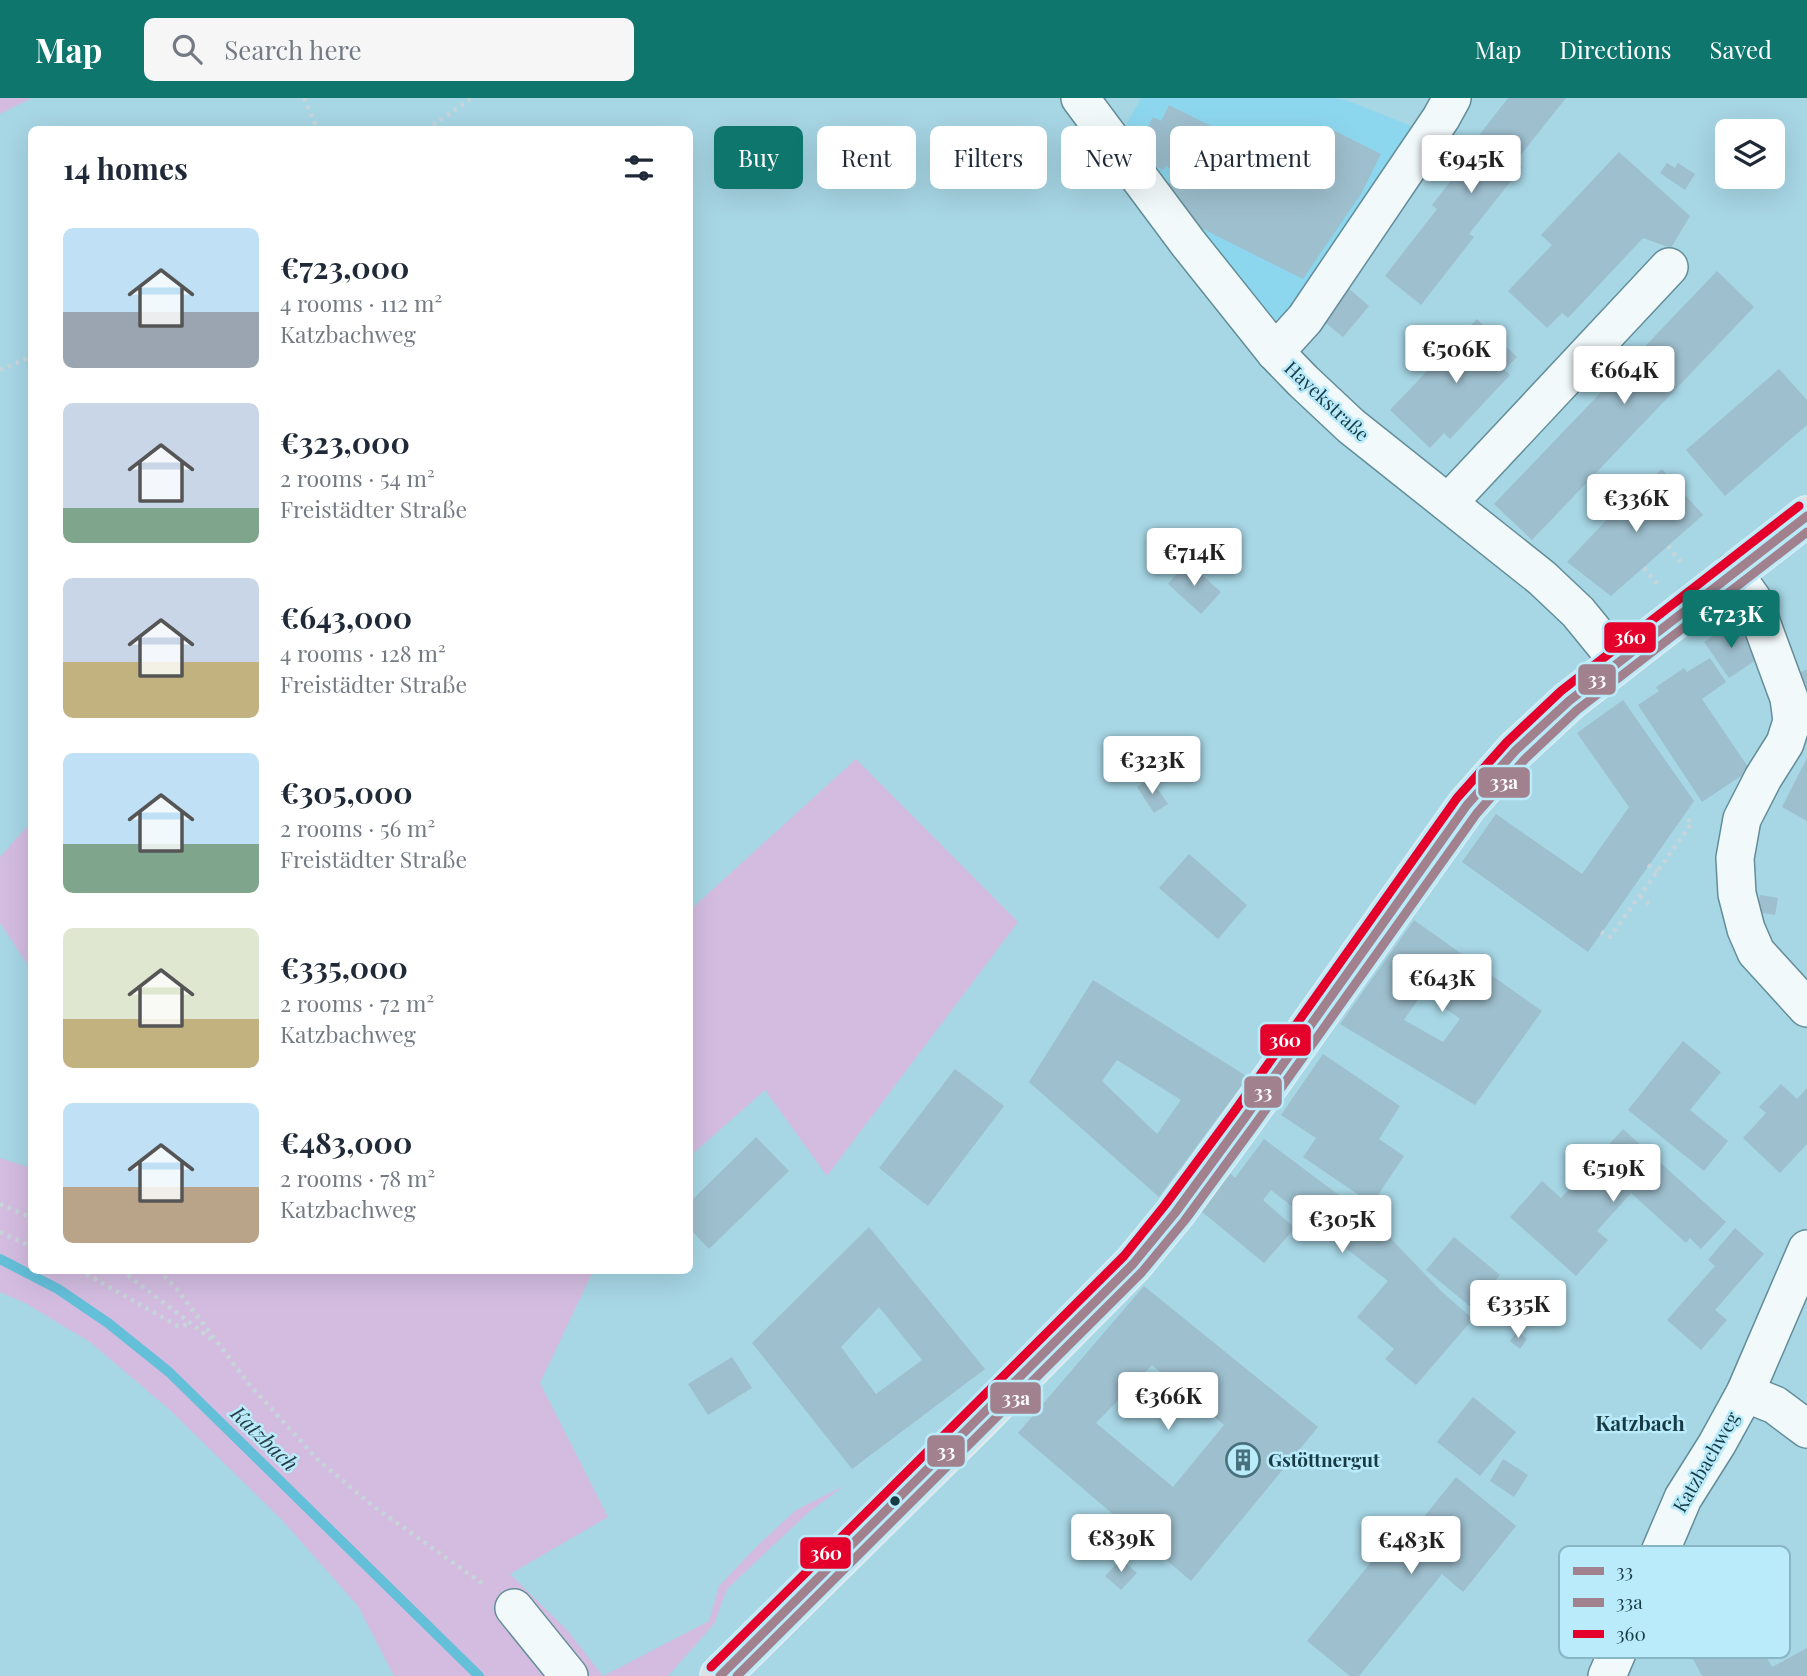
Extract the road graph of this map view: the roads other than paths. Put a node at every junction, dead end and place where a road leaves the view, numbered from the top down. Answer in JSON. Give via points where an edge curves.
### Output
{"nodes":[{"id":1,"x":1080,"y":98,"type":"edge"},
{"id":2,"x":1452,"y":98,"type":"edge"},
{"id":3,"x":1669,"y":267,"type":"dead end"},
{"id":4,"x":1276,"y":352,"type":"junction"},
{"id":5,"x":1448,"y":503,"type":"junction"},
{"id":6,"x":1807,"y":516,"type":"edge"},
{"id":7,"x":1733,"y":572,"type":"junction"},
{"id":8,"x":1618,"y":661,"type":"junction"},
{"id":9,"x":1807,"y":1008,"type":"edge"},
{"id":10,"x":1807,"y":1249,"type":"edge"},
{"id":11,"x":1745,"y":1393,"type":"junction"},
{"id":12,"x":1807,"y":1429,"type":"edge"},
{"id":13,"x":1663,"y":1546,"type":"edge"},
{"id":14,"x":514,"y":1608,"type":"road end"},
{"id":15,"x":1615,"y":1658,"type":"edge"},
{"id":16,"x":569,"y":1676,"type":"edge"},
{"id":17,"x":720,"y":1676,"type":"edge"},
{"id":18,"x":1607,"y":1676,"type":"edge"}],
"edges":[{"from":1,"to":4,"type":"street","name":"Hayekstraße"},
{"from":2,"to":4,"type":"street","via":[[1305,319]]},
{"from":3,"to":5,"type":"street"},
{"from":4,"to":5,"type":"street","name":"Hayekstraße","via":[[1352,426]]},
{"from":5,"to":8,"type":"street","name":"Hayekstraße","via":[[1542,578],[1578,612]]},
{"from":6,"to":7,"type":"main road"},
{"from":7,"to":8,"type":"main road"},
{"from":7,"to":9,"type":"street","via":[[1753,600],[1789,698],[1792,721],[1785,743],[1742,819],[1735,858],[1737,894],[1756,952]]},
{"from":8,"to":17,"type":"main road","via":[[1525,742],[1467,805],[1175,1213],[1133,1264]]},
{"from":10,"to":11,"type":"street","name":"Katzbachweg"},
{"from":11,"to":12,"type":"street","via":[[1775,1405]]},
{"from":11,"to":13,"type":"street","name":"Katzbachweg","via":[[1683,1498]]},
{"from":14,"to":16,"type":"street"},
{"from":15,"to":18,"type":"street","name":"Katzbachweg"}]}
